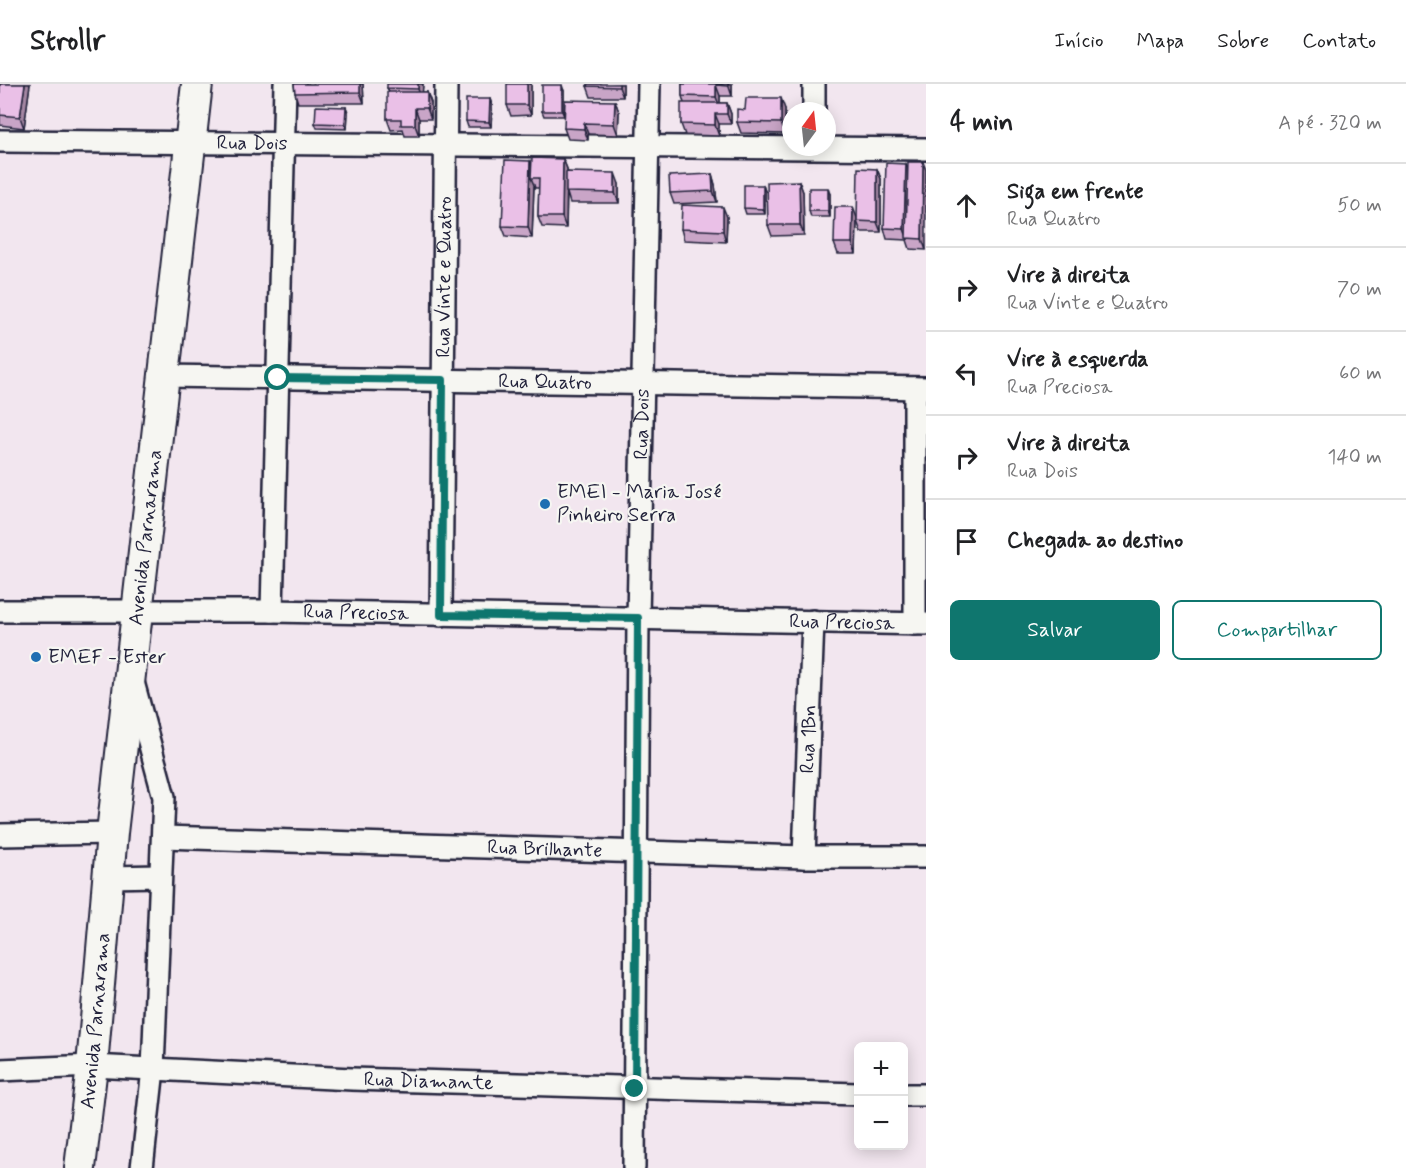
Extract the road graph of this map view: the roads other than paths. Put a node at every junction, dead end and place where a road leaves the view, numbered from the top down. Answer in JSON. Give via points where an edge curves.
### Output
{"nodes":[{"id":1,"x":197,"y":84,"type":"edge"},
{"id":2,"x":285,"y":84,"type":"edge"},
{"id":3,"x":446,"y":84,"type":"edge"},
{"id":4,"x":649,"y":84,"type":"edge"},
{"id":5,"x":814,"y":84,"type":"edge"},
{"id":6,"x":814,"y":102,"type":"edge"},
{"id":7,"x":0,"y":141,"type":"edge"},
{"id":8,"x":191,"y":144,"type":"junction"},
{"id":9,"x":284,"y":145,"type":"junction"},
{"id":10,"x":446,"y":146,"type":"junction"},
{"id":11,"x":648,"y":147,"type":"junction"},
{"id":12,"x":782,"y":147,"type":"edge"},
{"id":13,"x":836,"y":147,"type":"edge"},
{"id":14,"x":926,"y":148,"type":"edge"},
{"id":15,"x":164,"y":376,"type":"junction"},
{"id":16,"x":278,"y":378,"type":"junction"},
{"id":17,"x":443,"y":380,"type":"junction"},
{"id":18,"x":645,"y":384,"type":"junction"},
{"id":19,"x":921,"y":388,"type":"edge"},
{"id":20,"x":139,"y":610,"type":"junction"},
{"id":21,"x":0,"y":611,"type":"edge"},
{"id":22,"x":272,"y":611,"type":"junction"},
{"id":23,"x":441,"y":615,"type":"junction"},
{"id":24,"x":638,"y":618,"type":"junction"},
{"id":25,"x":813,"y":621,"type":"junction"},
{"id":26,"x":921,"y":624,"type":"edge"},
{"id":27,"x":131,"y":674,"type":"junction"},
{"id":28,"x":112,"y":832,"type":"junction"},
{"id":29,"x":0,"y":835,"type":"edge"},
{"id":30,"x":164,"y":837,"type":"junction"},
{"id":31,"x":636,"y":852,"type":"junction"},
{"id":32,"x":804,"y":857,"type":"junction"},
{"id":33,"x":926,"y":858,"type":"edge"},
{"id":34,"x":159,"y":876,"type":"junction"},
{"id":35,"x":109,"y":877,"type":"junction"},
{"id":36,"x":92,"y":1066,"type":"junction"},
{"id":37,"x":153,"y":1069,"type":"junction"},
{"id":38,"x":0,"y":1070,"type":"edge"},
{"id":39,"x":635,"y":1089,"type":"junction"},
{"id":40,"x":854,"y":1094,"type":"edge"},
{"id":41,"x":908,"y":1095,"type":"edge"},
{"id":42,"x":926,"y":1095,"type":"edge"},
{"id":43,"x":80,"y":1168,"type":"edge"},
{"id":44,"x":142,"y":1168,"type":"edge"},
{"id":45,"x":634,"y":1168,"type":"edge"}],
"edges":[{"from":1,"to":8,"type":"street","name":"Avenida Parnarama"},
{"from":2,"to":9,"type":"street"},
{"from":3,"to":10,"type":"street","name":"Rua Vinte e Quatro"},
{"from":4,"to":11,"type":"street","name":"Rua Dois"},
{"from":5,"to":6,"type":"street"},
{"from":7,"to":8,"type":"street","name":"Rua Dois"},
{"from":8,"to":9,"type":"street","name":"Rua Dois"},
{"from":8,"to":15,"type":"street","name":"Avenida Parnarama"},
{"from":9,"to":10,"type":"street","name":"Rua Dois"},
{"from":9,"to":16,"type":"street"},
{"from":10,"to":11,"type":"street","name":"Rua Dois"},
{"from":10,"to":17,"type":"street","name":"Rua Vinte e Quatro"},
{"from":11,"to":12,"type":"street","name":"Rua Dois"},
{"from":11,"to":18,"type":"street","name":"Rua Dois"},
{"from":13,"to":14,"type":"street","name":"Rua Dois"},
{"from":15,"to":16,"type":"street","name":"Rua Quatro"},
{"from":15,"to":20,"type":"street","name":"Avenida Parnarama"},
{"from":16,"to":17,"type":"street","name":"Rua Quatro"},
{"from":16,"to":22,"type":"street"},
{"from":17,"to":18,"type":"street","name":"Rua Quatro"},
{"from":17,"to":23,"type":"street","name":"Rua Vinte e Quatro"},
{"from":18,"to":19,"type":"street","name":"Rua Quatro"},
{"from":18,"to":24,"type":"street","name":"Rua Dois"},
{"from":19,"to":26,"type":"street"},
{"from":20,"to":21,"type":"street","name":"Rua Preciosa"},
{"from":20,"to":22,"type":"street","name":"Rua Preciosa"},
{"from":20,"to":27,"type":"street","name":"Avenida Parnarama"},
{"from":22,"to":23,"type":"street","name":"Rua Preciosa"},
{"from":23,"to":24,"type":"street","name":"Rua Preciosa"},
{"from":24,"to":25,"type":"street","name":"Rua Preciosa"},
{"from":24,"to":31,"type":"street","name":"Rua Dois"},
{"from":25,"to":26,"type":"street","name":"Rua Preciosa"},
{"from":25,"to":32,"type":"street","name":"Rua 1Bn"},
{"from":27,"to":28,"type":"street","name":"Avenida Parnarama"},
{"from":27,"to":30,"type":"street","via":[[164,797]]},
{"from":28,"to":29,"type":"street"},
{"from":28,"to":35,"type":"street","name":"Avenida Parnarama"},
{"from":30,"to":31,"type":"street","name":"Rua Brilhante"},
{"from":30,"to":34,"type":"street"},
{"from":31,"to":32,"type":"street","name":"Rua Brilhante"},
{"from":31,"to":39,"type":"street","name":"Rua Dois"},
{"from":32,"to":33,"type":"street","name":"Rua Brilhante"},
{"from":34,"to":35,"type":"street"},
{"from":34,"to":37,"type":"street"},
{"from":35,"to":36,"type":"street","name":"Avenida Parnarama"},
{"from":36,"to":37,"type":"street","name":"Rua Diamante"},
{"from":36,"to":38,"type":"street","name":"Rua Diamante"},
{"from":36,"to":43,"type":"street","name":"Avenida Parnarama"},
{"from":37,"to":39,"type":"street","name":"Rua Diamante"},
{"from":37,"to":44,"type":"street"},
{"from":39,"to":40,"type":"street","name":"Rua Diamante"},
{"from":39,"to":45,"type":"street","name":"Rua Dois"},
{"from":41,"to":42,"type":"street"}]}
